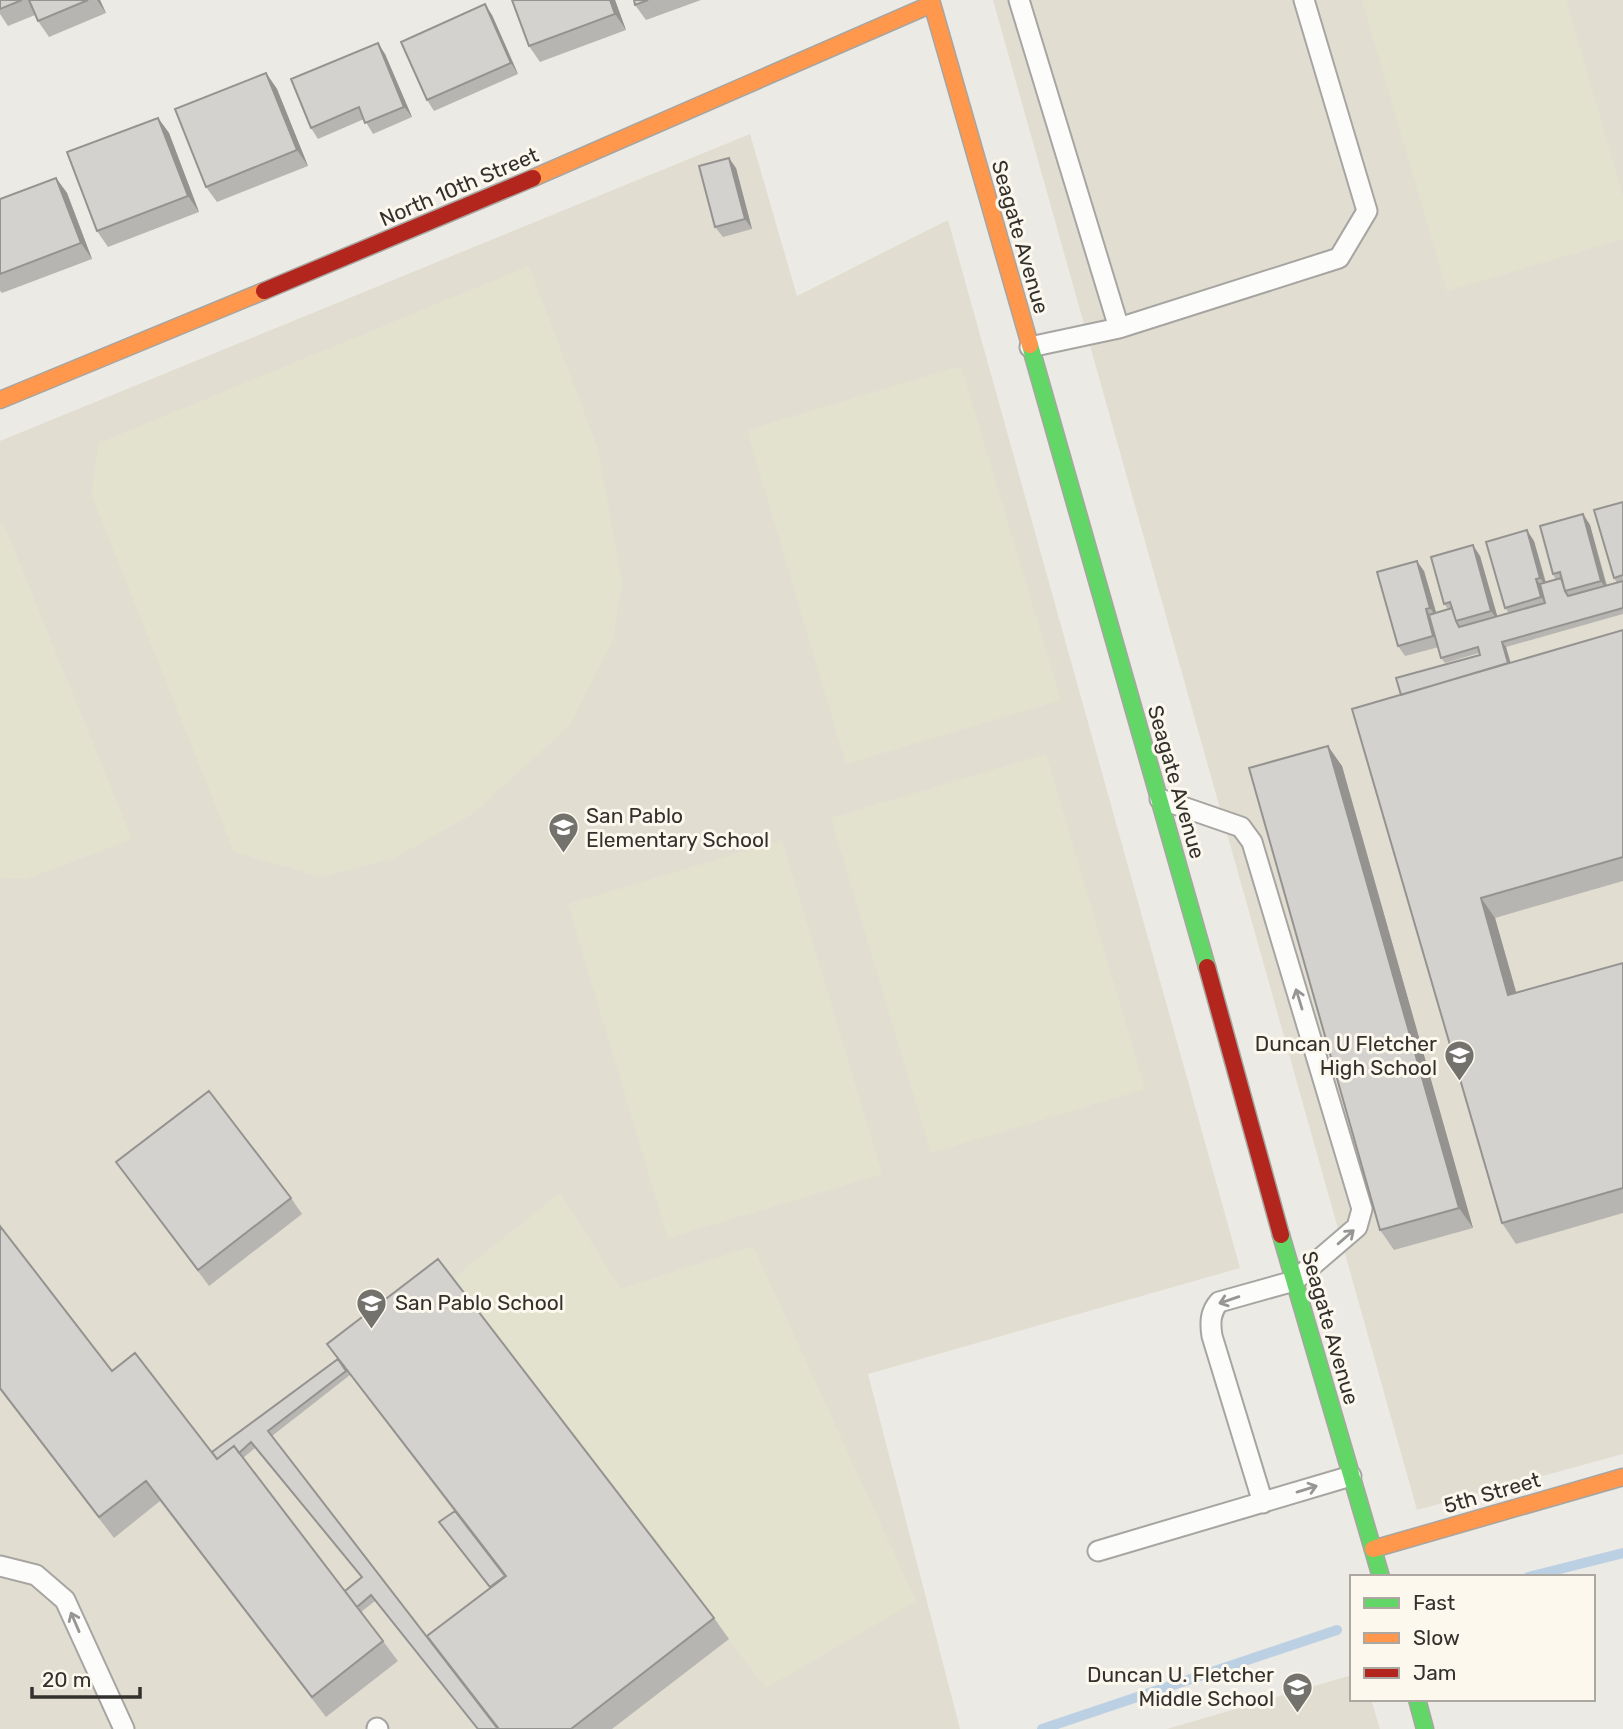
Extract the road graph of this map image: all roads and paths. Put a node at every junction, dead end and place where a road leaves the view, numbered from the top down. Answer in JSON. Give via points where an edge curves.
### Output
{"nodes":[{"id":1,"x":1019,"y":0,"type":"edge"},
{"id":2,"x":1304,"y":0,"type":"edge"},
{"id":3,"x":931,"y":2,"type":"edge"},
{"id":4,"x":1119,"y":328,"type":"junction"},
{"id":5,"x":1030,"y":347,"type":"junction"},
{"id":6,"x":0,"y":400,"type":"edge"},
{"id":7,"x":1160,"y":799,"type":"junction"},
{"id":8,"x":1294,"y":1281,"type":"junction"},
{"id":9,"x":1351,"y":1476,"type":"junction"},
{"id":10,"x":1623,"y":1477,"type":"edge"},
{"id":11,"x":1263,"y":1503,"type":"junction"},
{"id":12,"x":1373,"y":1549,"type":"junction"},
{"id":13,"x":1098,"y":1551,"type":"dead end"},
{"id":14,"x":0,"y":1566,"type":"edge"},
{"id":15,"x":1380,"y":1575,"type":"edge"},
{"id":16,"x":1418,"y":1701,"type":"edge"},
{"id":17,"x":124,"y":1729,"type":"edge"},
{"id":18,"x":1425,"y":1729,"type":"edge"}],
"edges":[{"from":1,"to":4,"type":"lane"},
{"from":2,"to":4,"type":"lane","via":[[1367,211],[1339,258]]},
{"from":3,"to":5,"type":"street","name":"Seagate Avenue"},
{"from":3,"to":6,"type":"street","name":"North 10th Street","via":[[442,218]]},
{"from":4,"to":5,"type":"lane"},
{"from":5,"to":7,"type":"street","name":"Seagate Avenue"},
{"from":7,"to":8,"type":"street","name":"Seagate Avenue"},
{"from":8,"to":7,"type":"lane","one_way":true,"via":[[1357,1227],[1362,1209],[1252,842],[1241,827]]},
{"from":8,"to":9,"type":"street","name":"Seagate Avenue"},
{"from":8,"to":11,"type":"lane","one_way":true,"via":[[1219,1302],[1210,1324]]},
{"from":11,"to":9,"type":"lane","one_way":true},
{"from":9,"to":12,"type":"street","name":"Seagate Avenue"},
{"from":10,"to":12,"type":"street","name":"5th Street"},
{"from":11,"to":13,"type":"lane"},
{"from":12,"to":15,"type":"street","name":"Seagate Avenue"},
{"from":17,"to":14,"type":"lane","one_way":true,"via":[[65,1600],[36,1575]]},
{"from":16,"to":18,"type":"street"}]}
